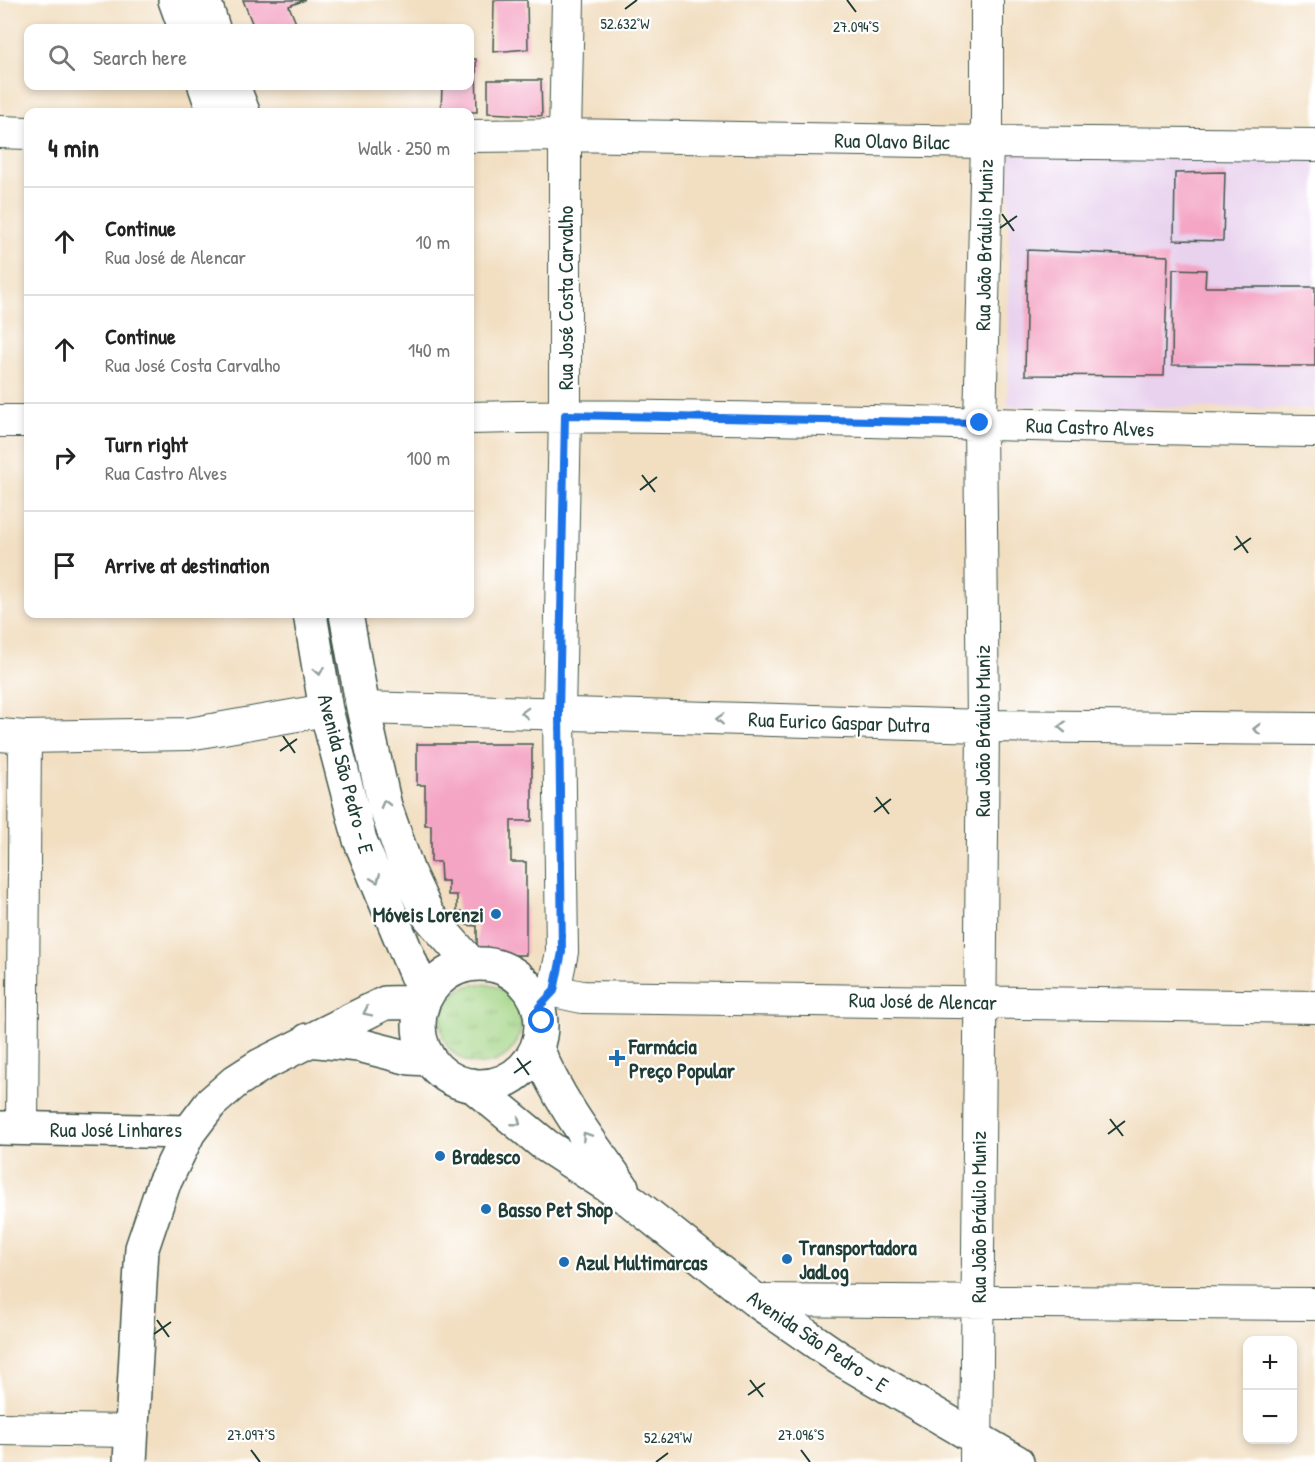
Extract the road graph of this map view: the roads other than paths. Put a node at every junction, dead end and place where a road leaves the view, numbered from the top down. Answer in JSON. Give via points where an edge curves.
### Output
{"nodes":[{"id":1,"x":175,"y":0,"type":"edge"},
{"id":2,"x":204,"y":0,"type":"edge"},
{"id":3,"x":568,"y":0,"type":"edge"},
{"id":4,"x":987,"y":0,"type":"edge"},
{"id":5,"x":184,"y":24,"type":"edge"},
{"id":6,"x":212,"y":24,"type":"edge"},
{"id":7,"x":206,"y":90,"type":"edge"},
{"id":8,"x":235,"y":90,"type":"edge"},
{"id":9,"x":213,"y":108,"type":"edge"},
{"id":10,"x":241,"y":108,"type":"edge"},
{"id":11,"x":0,"y":132,"type":"edge"},
{"id":12,"x":24,"y":133,"type":"edge"},
{"id":13,"x":565,"y":135,"type":"junction"},
{"id":14,"x":474,"y":136,"type":"edge"},
{"id":15,"x":987,"y":142,"type":"junction"},
{"id":16,"x":1315,"y":145,"type":"edge"},
{"id":17,"x":565,"y":415,"type":"junction"},
{"id":18,"x":474,"y":418,"type":"edge"},
{"id":19,"x":0,"y":421,"type":"edge"},
{"id":20,"x":24,"y":421,"type":"edge"},
{"id":21,"x":980,"y":423,"type":"junction"},
{"id":22,"x":1315,"y":430,"type":"edge"},
{"id":23,"x":310,"y":618,"type":"edge"},
{"id":24,"x":347,"y":618,"type":"edge"},
{"id":25,"x":363,"y":708,"type":"junction"},
{"id":26,"x":326,"y":710,"type":"junction"},
{"id":27,"x":559,"y":714,"type":"junction"},
{"id":28,"x":983,"y":726,"type":"junction"},
{"id":29,"x":1315,"y":729,"type":"edge"},
{"id":30,"x":13,"y":736,"type":"edge"},
{"id":31,"x":471,"y":964,"type":"junction"},
{"id":32,"x":425,"y":998,"type":"junction"},
{"id":33,"x":546,"y":999,"type":"junction"},
{"id":34,"x":980,"y":1002,"type":"junction"},
{"id":35,"x":1315,"y":1007,"type":"edge"},
{"id":36,"x":308,"y":1040,"type":"junction"},
{"id":37,"x":537,"y":1048,"type":"junction"},
{"id":38,"x":429,"y":1059,"type":"junction"},
{"id":39,"x":472,"y":1085,"type":"junction"},
{"id":40,"x":11,"y":1128,"type":"edge"},
{"id":41,"x":189,"y":1132,"type":"junction"},
{"id":42,"x":631,"y":1201,"type":"junction"},
{"id":43,"x":755,"y":1300,"type":"junction"},
{"id":44,"x":977,"y":1301,"type":"junction"},
{"id":45,"x":1315,"y":1304,"type":"edge"},
{"id":46,"x":0,"y":1429,"type":"edge"},
{"id":47,"x":130,"y":1446,"type":"edge"},
{"id":48,"x":976,"y":1450,"type":"edge"},
{"id":49,"x":1017,"y":1462,"type":"edge"}],
"edges":[{"from":1,"to":5,"type":"main road"},
{"from":2,"to":6,"type":"main road"},
{"from":3,"to":13,"type":"street","name":"Rua José Costa Carvalho"},
{"from":4,"to":15,"type":"street","name":"Rua João Bráulio Muniz"},
{"from":7,"to":9,"type":"main road"},
{"from":8,"to":10,"type":"main road"},
{"from":11,"to":12,"type":"street"},
{"from":13,"to":14,"type":"street","name":"Rua Olavo Bilac"},
{"from":13,"to":15,"type":"street","name":"Rua Olavo Bilac"},
{"from":13,"to":17,"type":"street","name":"Rua José Costa Carvalho"},
{"from":15,"to":16,"type":"street","name":"Rua Olavo Bilac"},
{"from":15,"to":21,"type":"street","name":"Rua João Bráulio Muniz"},
{"from":17,"to":18,"type":"street","name":"Rua Castro Alves"},
{"from":17,"to":21,"type":"street","name":"Rua Castro Alves"},
{"from":17,"to":27,"type":"street","name":"Rua José Costa Carvalho"},
{"from":19,"to":20,"type":"street"},
{"from":21,"to":22,"type":"street","name":"Rua Castro Alves"},
{"from":21,"to":28,"type":"street","name":"Rua João Bráulio Muniz"},
{"from":23,"to":26,"type":"main road","name":"Avenida São Pedro - E","one_way":true},
{"from":24,"to":25,"type":"main road","name":"Avenida São Pedro - E"},
{"from":27,"to":25,"type":"street","name":"Rua Eurico Gaspar Dutra","one_way":true},
{"from":31,"to":25,"type":"main road","name":"Avenida São Pedro - E","one_way":true,"via":[[428,915],[408,872],[385,806]]},
{"from":26,"to":30,"type":"street","via":[[189,734]]},
{"from":26,"to":32,"type":"main road","name":"Avenida São Pedro - E","one_way":true,"via":[[360,840]]},
{"from":28,"to":27,"type":"street","name":"Rua Eurico Gaspar Dutra","one_way":true},
{"from":27,"to":33,"type":"street","name":"Rua José Costa Carvalho","via":[[562,952]]},
{"from":29,"to":28,"type":"street","name":"Rua Eurico Gaspar Dutra","one_way":true},
{"from":28,"to":34,"type":"street","name":"Rua João Bráulio Muniz"},
{"from":30,"to":40,"type":"street"},
{"from":31,"to":32,"type":"main road","via":[[453,969],[438,980]]},
{"from":31,"to":33,"type":"main road","via":[[507,969],[533,994]]},
{"from":32,"to":36,"type":"main road","name":"Rua José Linhares","one_way":true,"via":[[385,1003]]},
{"from":32,"to":38,"type":"main road","via":[[419,1021]]},
{"from":33,"to":34,"type":"street","name":"Rua José de Alencar"},
{"from":33,"to":37,"type":"main road"},
{"from":34,"to":35,"type":"street","name":"Rua José de Alencar"},
{"from":34,"to":44,"type":"street","name":"Rua João Bráulio Muniz"},
{"from":36,"to":38,"type":"main road"},
{"from":36,"to":41,"type":"main road","name":"Rua José Linhares","via":[[236,1081],[211,1103]]},
{"from":37,"to":39,"type":"main road","via":[[511,1078],[492,1085]]},
{"from":42,"to":37,"type":"main road","name":"Avenida São Pedro - E","one_way":true,"via":[[574,1118],[546,1072]]},
{"from":38,"to":39,"type":"main road","via":[[455,1081]]},
{"from":39,"to":42,"type":"main road","name":"Avenida São Pedro - E","one_way":true,"via":[[545,1145]]},
{"from":40,"to":41,"type":"main road","name":"Rua José Linhares"},
{"from":41,"to":47,"type":"main road","via":[[164,1183],[142,1248]]},
{"from":42,"to":43,"type":"main road","name":"Avenida São Pedro - E"},
{"from":43,"to":44,"type":"street"},
{"from":43,"to":48,"type":"main road","name":"Avenida São Pedro - E"},
{"from":44,"to":45,"type":"street"},
{"from":44,"to":48,"type":"street","name":"Rua João Bráulio Muniz"},
{"from":46,"to":47,"type":"street"},
{"from":48,"to":49,"type":"main road","name":"Avenida São Pedro - E"}]}
